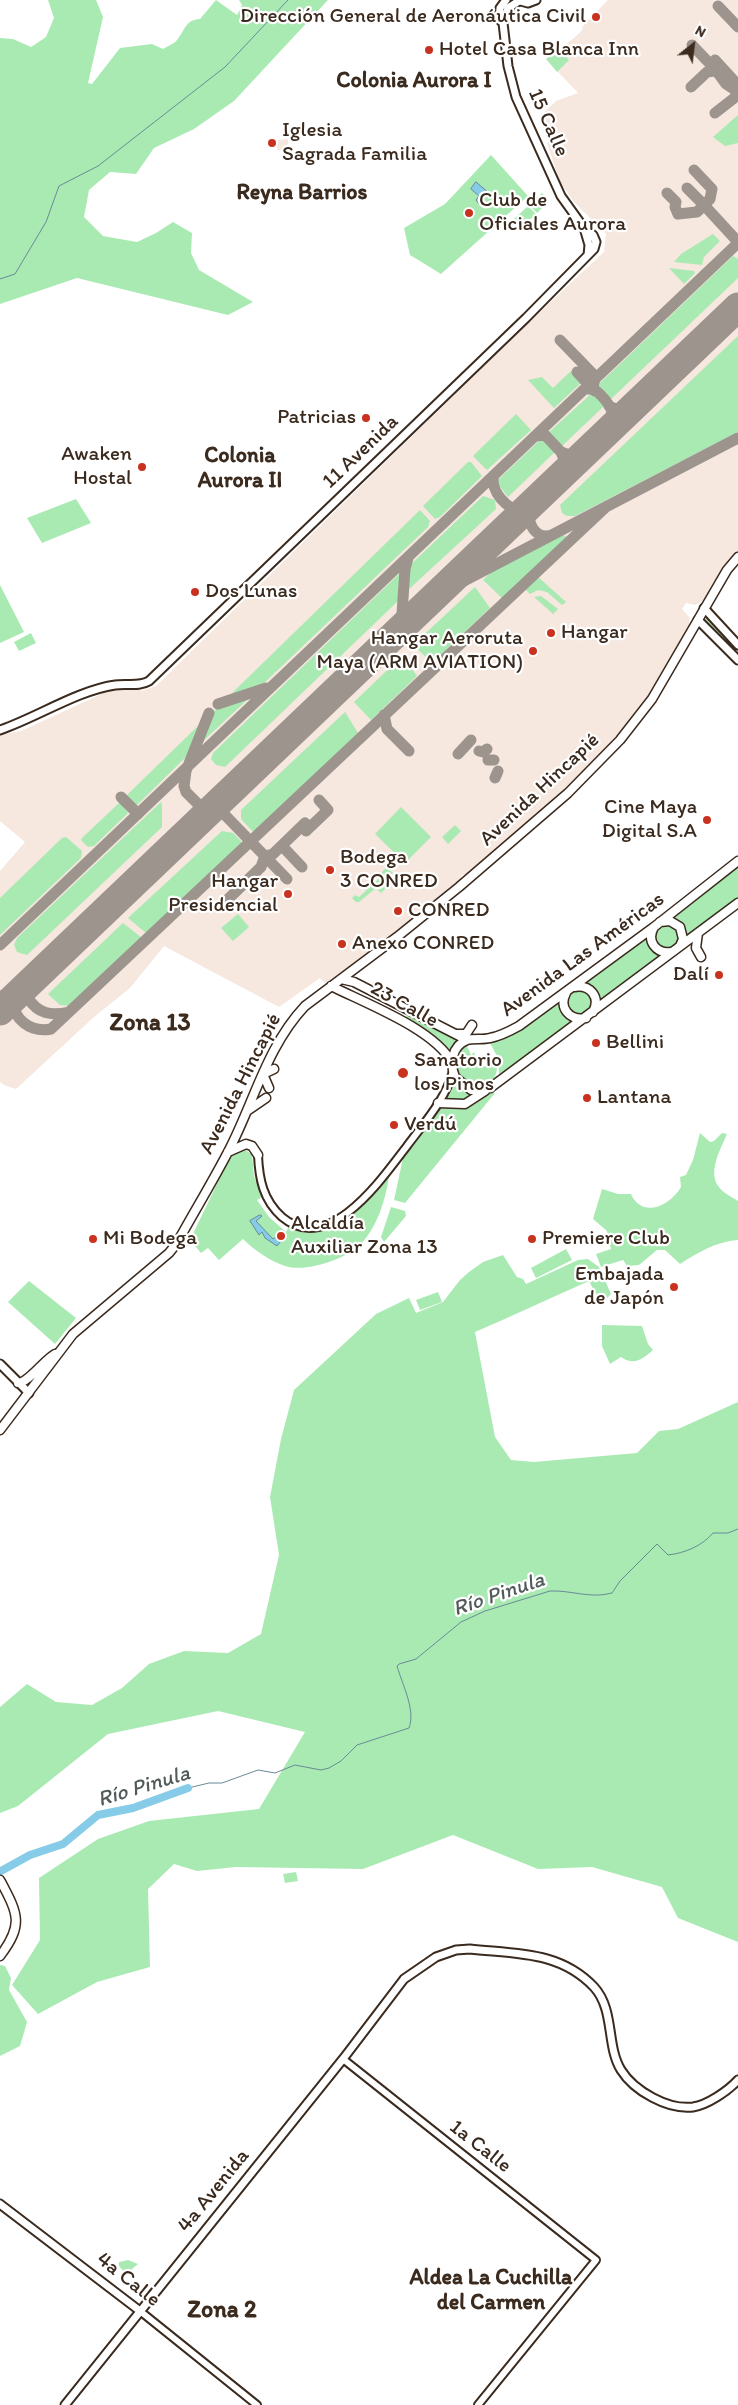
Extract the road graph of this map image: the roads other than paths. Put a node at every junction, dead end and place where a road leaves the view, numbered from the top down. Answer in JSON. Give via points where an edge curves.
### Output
{"nodes":[{"id":1,"x":506,"y":0,"type":"edge"},
{"id":2,"x":536,"y":0,"type":"edge"},
{"id":3,"x":518,"y":1,"type":"edge"},
{"id":4,"x":502,"y":23,"type":"junction"},
{"id":5,"x":584,"y":228,"type":"joint"},
{"id":6,"x":738,"y":557,"type":"edge"},
{"id":7,"x":704,"y":608,"type":"junction"},
{"id":8,"x":698,"y":620,"type":"junction"},
{"id":9,"x":738,"y":645,"type":"edge"},
{"id":10,"x":738,"y":660,"type":"edge"},
{"id":11,"x":0,"y":730,"type":"edge"},
{"id":12,"x":738,"y":861,"type":"edge"},
{"id":13,"x":738,"y":903,"type":"edge"},
{"id":14,"x":657,"y":924,"type":"junction"},
{"id":15,"x":699,"y":933,"type":"junction"},
{"id":16,"x":680,"y":946,"type":"junction"},
{"id":17,"x":673,"y":952,"type":"junction"},
{"id":18,"x":701,"y":956,"type":"dead end"},
{"id":19,"x":353,"y":970,"type":"junction"},
{"id":20,"x":341,"y":978,"type":"junction"},
{"id":21,"x":354,"y":982,"type":"junction"},
{"id":22,"x":331,"y":986,"type":"junction"},
{"id":23,"x":571,"y":988,"type":"junction"},
{"id":24,"x":407,"y":1009,"type":"junction"},
{"id":25,"x":589,"y":1016,"type":"junction"},
{"id":26,"x":401,"y":1021,"type":"junction"},
{"id":27,"x":472,"y":1025,"type":"dead end"},
{"id":28,"x":454,"y":1034,"type":"junction"},
{"id":29,"x":467,"y":1040,"type":"junction"},
{"id":30,"x":452,"y":1067,"type":"junction"},
{"id":31,"x":274,"y":1069,"type":"dead end"},
{"id":32,"x":263,"y":1074,"type":"junction"},
{"id":33,"x":269,"y":1088,"type":"dead end"},
{"id":34,"x":490,"y":1088,"type":"junction"},
{"id":35,"x":266,"y":1098,"type":"dead end"},
{"id":36,"x":438,"y":1103,"type":"junction"},
{"id":37,"x":248,"y":1111,"type":"junction"},
{"id":38,"x":228,"y":1152,"type":"junction"},
{"id":39,"x":258,"y":1155,"type":"joint"},
{"id":40,"x":62,"y":1348,"type":"junction"},
{"id":41,"x":0,"y":1364,"type":"edge"},
{"id":42,"x":18,"y":1383,"type":"junction"},
{"id":43,"x":29,"y":1394,"type":"junction"},
{"id":44,"x":0,"y":1430,"type":"edge"},
{"id":45,"x":0,"y":1880,"type":"edge"},
{"id":46,"x":0,"y":1956,"type":"edge"},
{"id":47,"x":343,"y":2059,"type":"junction"},
{"id":48,"x":737,"y":2082,"type":"edge"},
{"id":49,"x":0,"y":2204,"type":"edge"},
{"id":50,"x":140,"y":2311,"type":"junction"},
{"id":51,"x":65,"y":2405,"type":"edge"},
{"id":52,"x":257,"y":2405,"type":"edge"},
{"id":53,"x":478,"y":2405,"type":"edge"}],
"edges":[{"from":1,"to":4,"type":"main road","name":"15 Calle","via":[[499,11]]},
{"from":2,"to":3,"type":"main road","via":[[528,3]]},
{"from":3,"to":4,"type":"main road","via":[[508,8]]},
{"from":4,"to":5,"type":"main road","name":"15 Calle","via":[[516,97],[560,193]]},
{"from":5,"to":11,"type":"main road","name":"11 Avenida","via":[[596,242],[588,255],[157,674],[142,684],[98,688]]},
{"from":6,"to":7,"type":"main road","name":"Avenida Hincapié"},
{"from":7,"to":8,"type":"main road","name":"Avenida Hincapié"},
{"from":7,"to":9,"type":"main road"},
{"from":8,"to":10,"type":"main road"},
{"from":8,"to":19,"type":"main road","name":"Avenida Hincapié","via":[[634,724],[568,793],[398,937]]},
{"from":12,"to":14,"type":"main road","name":"Avenida Las Américas"},
{"from":13,"to":15,"type":"main road"},
{"from":14,"to":16,"type":"main road","via":[[670,921],[680,927],[683,939]]},
{"from":14,"to":17,"type":"main road","via":[[651,940],[664,953]]},
{"from":14,"to":23,"type":"main road","name":"Avenida Las Américas"},
{"from":15,"to":16,"type":"main road"},
{"from":15,"to":18,"type":"main road","via":[[695,944]]},
{"from":16,"to":17,"type":"main road"},
{"from":17,"to":25,"type":"main road"},
{"from":19,"to":20,"type":"main road","name":"Avenida Hincapié"},
{"from":19,"to":21,"type":"main road"},
{"from":20,"to":21,"type":"main road","name":"23 Calle"},
{"from":20,"to":22,"type":"main road","name":"Avenida Hincapié"},
{"from":21,"to":24,"type":"main road","name":"23 Calle"},
{"from":22,"to":26,"type":"main road","name":"23 Calle"},
{"from":22,"to":32,"type":"main road","name":"Avenida Hincapié","via":[[292,1019]]},
{"from":23,"to":25,"type":"main road","via":[[585,987],[593,993],[596,1003]]},
{"from":23,"to":25,"type":"main road","via":[[563,1003],[567,1013],[575,1018]]},
{"from":23,"to":29,"type":"main road","name":"Avenida Las Américas","via":[[504,1034],[489,1039]]},
{"from":24,"to":26,"type":"main road"},
{"from":24,"to":28,"type":"main road","name":"23 Calle"},
{"from":25,"to":34,"type":"main road"},
{"from":26,"to":30,"type":"main road","name":"23 Calle","via":[[431,1038],[445,1051]]},
{"from":27,"to":28,"type":"main road","via":[[466,1034]]},
{"from":28,"to":29,"type":"main road","name":"23 Calle"},
{"from":29,"to":30,"type":"main road","via":[[457,1048]]},
{"from":30,"to":34,"type":"main road","via":[[459,1083],[470,1090]]},
{"from":30,"to":36,"type":"street"},
{"from":31,"to":32,"type":"main road"},
{"from":32,"to":33,"type":"main road"},
{"from":32,"to":37,"type":"main road","name":"Avenida Hincapié"},
{"from":34,"to":36,"type":"main road","via":[[467,1103]]},
{"from":35,"to":37,"type":"main road"},
{"from":36,"to":39,"type":"street","via":[[363,1199],[352,1210],[329,1223],[311,1227],[292,1224],[275,1210],[259,1175]]},
{"from":37,"to":38,"type":"main road","name":"Avenida Hincapié"},
{"from":38,"to":39,"type":"main road","via":[[246,1144],[252,1146]]},
{"from":38,"to":40,"type":"main road","name":"Avenida Hincapié","via":[[173,1248],[85,1323]]},
{"from":40,"to":42,"type":"main road","via":[[43,1362],[26,1381]]},
{"from":40,"to":43,"type":"main road","name":"Avenida Hincapié"},
{"from":41,"to":42,"type":"main road"},
{"from":42,"to":43,"type":"main road"},
{"from":43,"to":44,"type":"main road","name":"Avenida Hincapié"},
{"from":45,"to":46,"type":"main road","via":[[17,1920],[14,1936]]},
{"from":47,"to":48,"type":"main road","name":"4a Avenida","via":[[397,1987],[413,1972],[436,1958],[463,1949],[556,1959],[595,1988],[608,2016],[621,2069],[641,2090],[668,2103],[690,2107],[704,2104]]},
{"from":47,"to":50,"type":"main road","name":"4a Avenida"},
{"from":47,"to":53,"type":"street","name":"1a Calle","via":[[596,2260]]},
{"from":49,"to":50,"type":"main road","name":"4a Calle"},
{"from":50,"to":51,"type":"main road","name":"4a Avenida"},
{"from":50,"to":52,"type":"street","name":"4a Calle"}]}
